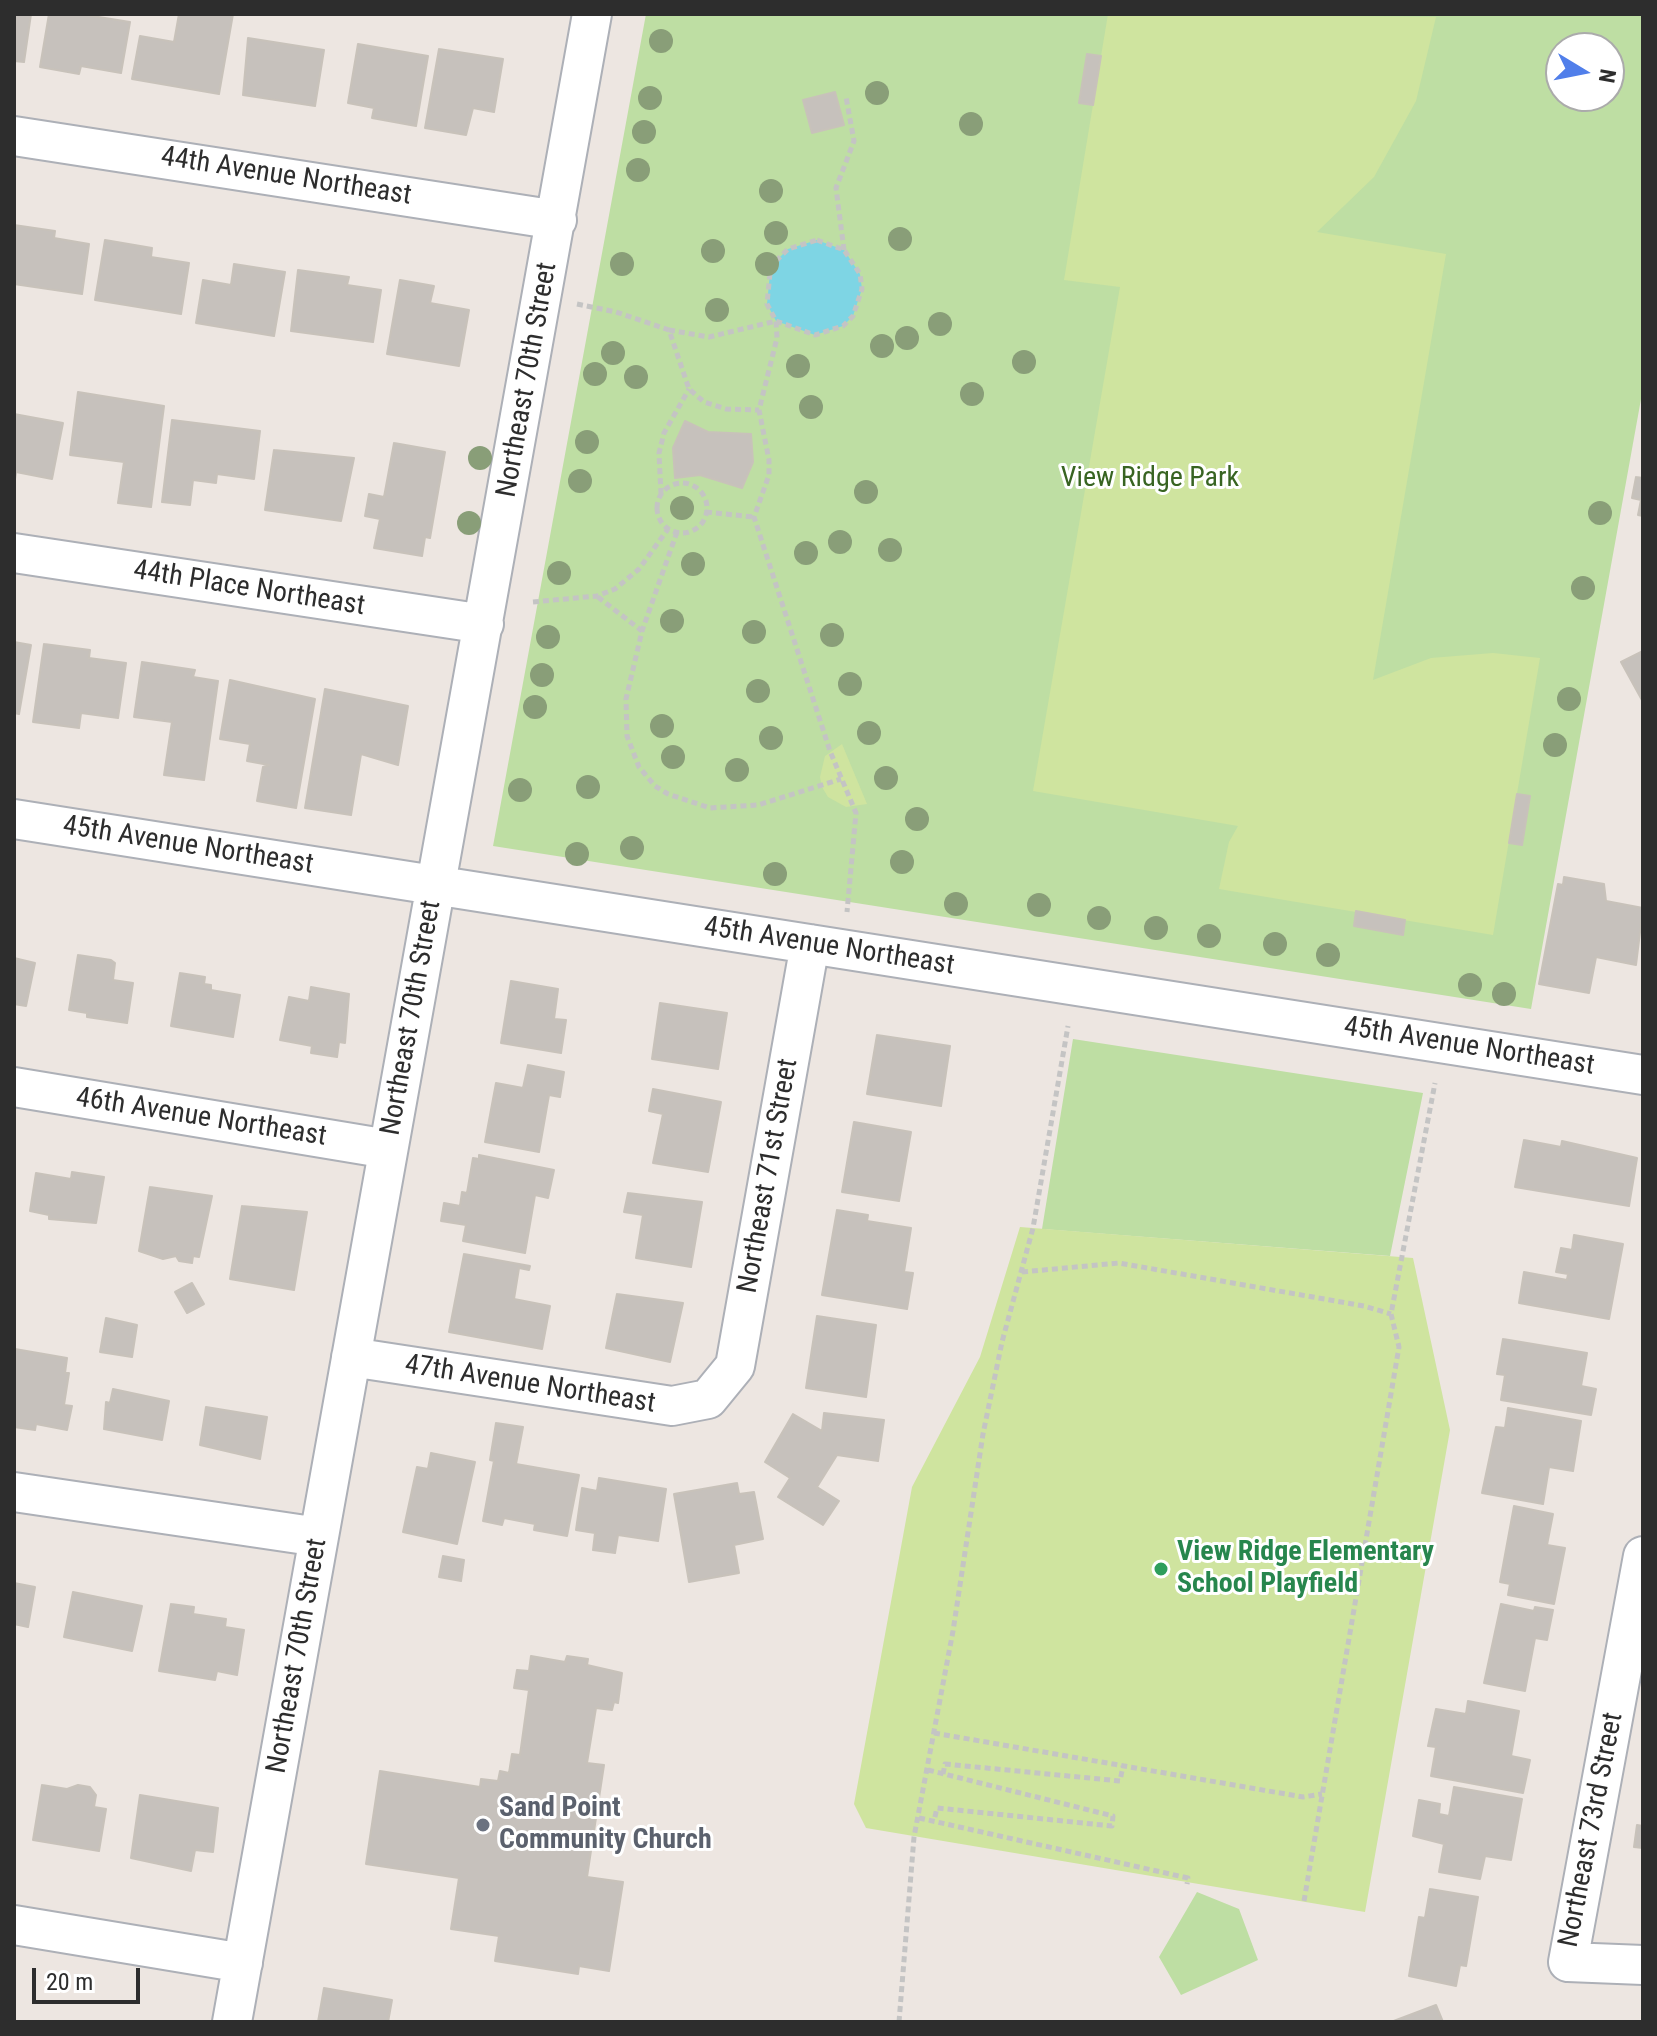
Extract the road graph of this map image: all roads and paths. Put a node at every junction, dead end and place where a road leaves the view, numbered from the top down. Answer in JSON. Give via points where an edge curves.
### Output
{"nodes":[{"id":1,"x":592,"y":14,"type":"edge"},
{"id":2,"x":846,"y":97,"type":"dead end"},
{"id":3,"x":14,"y":136,"type":"edge"},
{"id":4,"x":557,"y":220,"type":"junction"},
{"id":5,"x":844,"y":250,"type":"junction"},
{"id":6,"x":544,"y":298,"type":"junction"},
{"id":7,"x":776,"y":321,"type":"junction"},
{"id":8,"x":669,"y":330,"type":"junction"},
{"id":9,"x":689,"y":389,"type":"junction"},
{"id":10,"x":759,"y":410,"type":"junction"},
{"id":11,"x":661,"y":494,"type":"junction"},
{"id":12,"x":706,"y":512,"type":"junction"},
{"id":13,"x":754,"y":517,"type":"junction"},
{"id":14,"x":668,"y":529,"type":"junction"},
{"id":15,"x":677,"y":532,"type":"junction"},
{"id":16,"x":14,"y":553,"type":"edge"},
{"id":17,"x":597,"y":596,"type":"junction"},
{"id":18,"x":533,"y":602,"type":"dead end"},
{"id":19,"x":484,"y":624,"type":"junction"},
{"id":20,"x":642,"y":631,"type":"junction"},
{"id":21,"x":841,"y":779,"type":"junction"},
{"id":22,"x":14,"y":819,"type":"edge"},
{"id":23,"x":436,"y":885,"type":"junction"},
{"id":24,"x":826,"y":946,"type":"junction"},
{"id":25,"x":1068,"y":1026,"type":"dead end"},
{"id":26,"x":1643,"y":1075,"type":"edge"},
{"id":27,"x":1435,"y":1083,"type":"dead end"},
{"id":28,"x":14,"y":1087,"type":"edge"},
{"id":29,"x":388,"y":1149,"type":"junction"},
{"id":30,"x":1022,"y":1272,"type":"junction"},
{"id":31,"x":1391,"y":1314,"type":"junction"},
{"id":32,"x":351,"y":1357,"type":"junction"},
{"id":33,"x":708,"y":1399,"type":"joint"},
{"id":34,"x":14,"y":1492,"type":"edge"},
{"id":35,"x":319,"y":1537,"type":"junction"},
{"id":36,"x":1643,"y":1556,"type":"edge"},
{"id":37,"x":934,"y":1733,"type":"junction"},
{"id":38,"x":1123,"y":1766,"type":"junction"},
{"id":39,"x":928,"y":1770,"type":"junction"},
{"id":40,"x":943,"y":1774,"type":"junction"},
{"id":41,"x":1322,"y":1794,"type":"junction"},
{"id":42,"x":919,"y":1818,"type":"junction"},
{"id":43,"x":934,"y":1821,"type":"junction"},
{"id":44,"x":1187,"y":1884,"type":"dead end"},
{"id":45,"x":1304,"y":1901,"type":"dead end"},
{"id":46,"x":14,"y":1925,"type":"edge"},
{"id":47,"x":243,"y":1963,"type":"junction"},
{"id":48,"x":1643,"y":1965,"type":"edge"},
{"id":49,"x":232,"y":2022,"type":"edge"},
{"id":50,"x":899,"y":2022,"type":"edge"}],
"edges":[{"from":1,"to":4,"type":"street","name":"Northeast 70th Street"},
{"from":2,"to":5,"type":"path","via":[[854,141],[836,188]]},
{"from":3,"to":4,"type":"street","name":"44th Avenue Northeast"},
{"from":4,"to":6,"type":"street","name":"Northeast 70th Street"},
{"from":5,"to":7,"type":"path","via":[[817,240],[788,249],[777,260],[767,304]]},
{"from":5,"to":7,"type":"path","via":[[860,274],[862,289],[853,316],[830,333],[815,335]]},
{"from":6,"to":8,"type":"path","via":[[616,312]]},
{"from":6,"to":19,"type":"street","name":"Northeast 70th Street"},
{"from":7,"to":8,"type":"path","via":[[709,337]]},
{"from":7,"to":10,"type":"path","via":[[777,338]]},
{"from":8,"to":9,"type":"path"},
{"from":9,"to":10,"type":"path","via":[[704,402],[726,409]]},
{"from":9,"to":11,"type":"path","via":[[664,433],[659,453]]},
{"from":10,"to":13,"type":"path","via":[[769,460]]},
{"from":11,"to":12,"type":"path","via":[[676,483],[695,486]]},
{"from":11,"to":14,"type":"path","via":[[657,513]]},
{"from":12,"to":13,"type":"path"},
{"from":12,"to":15,"type":"path","via":[[696,528]]},
{"from":13,"to":21,"type":"path"},
{"from":14,"to":15,"type":"path"},
{"from":14,"to":17,"type":"path","via":[[627,580]]},
{"from":15,"to":20,"type":"path"},
{"from":16,"to":19,"type":"street","name":"44th Place Northeast"},
{"from":17,"to":18,"type":"path"},
{"from":17,"to":20,"type":"path"},
{"from":19,"to":23,"type":"street","name":"Northeast 70th Street"},
{"from":20,"to":21,"type":"path","via":[[625,725],[633,757],[655,786],[695,805],[726,809],[779,800]]},
{"from":21,"to":24,"type":"path","via":[[857,826]]},
{"from":22,"to":23,"type":"street","name":"45th Avenue Northeast"},
{"from":23,"to":24,"type":"street","name":"45th Avenue Northeast"},
{"from":23,"to":29,"type":"street","name":"Northeast 70th Street"},
{"from":24,"to":26,"type":"street","name":"45th Avenue Northeast"},
{"from":24,"to":33,"type":"street","name":"Northeast 71st Street","via":[[735,1366]]},
{"from":25,"to":30,"type":"path"},
{"from":27,"to":31,"type":"path"},
{"from":28,"to":29,"type":"street","name":"46th Avenue Northeast"},
{"from":29,"to":32,"type":"street","name":"Northeast 70th Street"},
{"from":30,"to":31,"type":"path","via":[[1119,1263]]},
{"from":30,"to":37,"type":"path","via":[[983,1434]]},
{"from":31,"to":41,"type":"path","via":[[1399,1347]]},
{"from":32,"to":33,"type":"street","name":"47th Avenue Northeast","via":[[672,1406]]},
{"from":32,"to":35,"type":"street","name":"Northeast 70th Street"},
{"from":34,"to":35,"type":"street"},
{"from":35,"to":47,"type":"street","name":"Northeast 70th Street"},
{"from":36,"to":48,"type":"street","name":"Northeast 73rd Street","via":[[1568,1962]]},
{"from":37,"to":38,"type":"path"},
{"from":37,"to":39,"type":"path"},
{"from":38,"to":40,"type":"path","via":[[1120,1781],[945,1764]]},
{"from":38,"to":41,"type":"path","via":[[1303,1797]]},
{"from":39,"to":40,"type":"path"},
{"from":39,"to":42,"type":"path"},
{"from":40,"to":43,"type":"path","via":[[1113,1816],[1112,1826],[937,1808]]},
{"from":41,"to":45,"type":"path"},
{"from":42,"to":43,"type":"path"},
{"from":42,"to":50,"type":"path"},
{"from":43,"to":44,"type":"path","via":[[1188,1878]]},
{"from":46,"to":47,"type":"street"},
{"from":47,"to":49,"type":"street","name":"Northeast 70th Street"}]}
